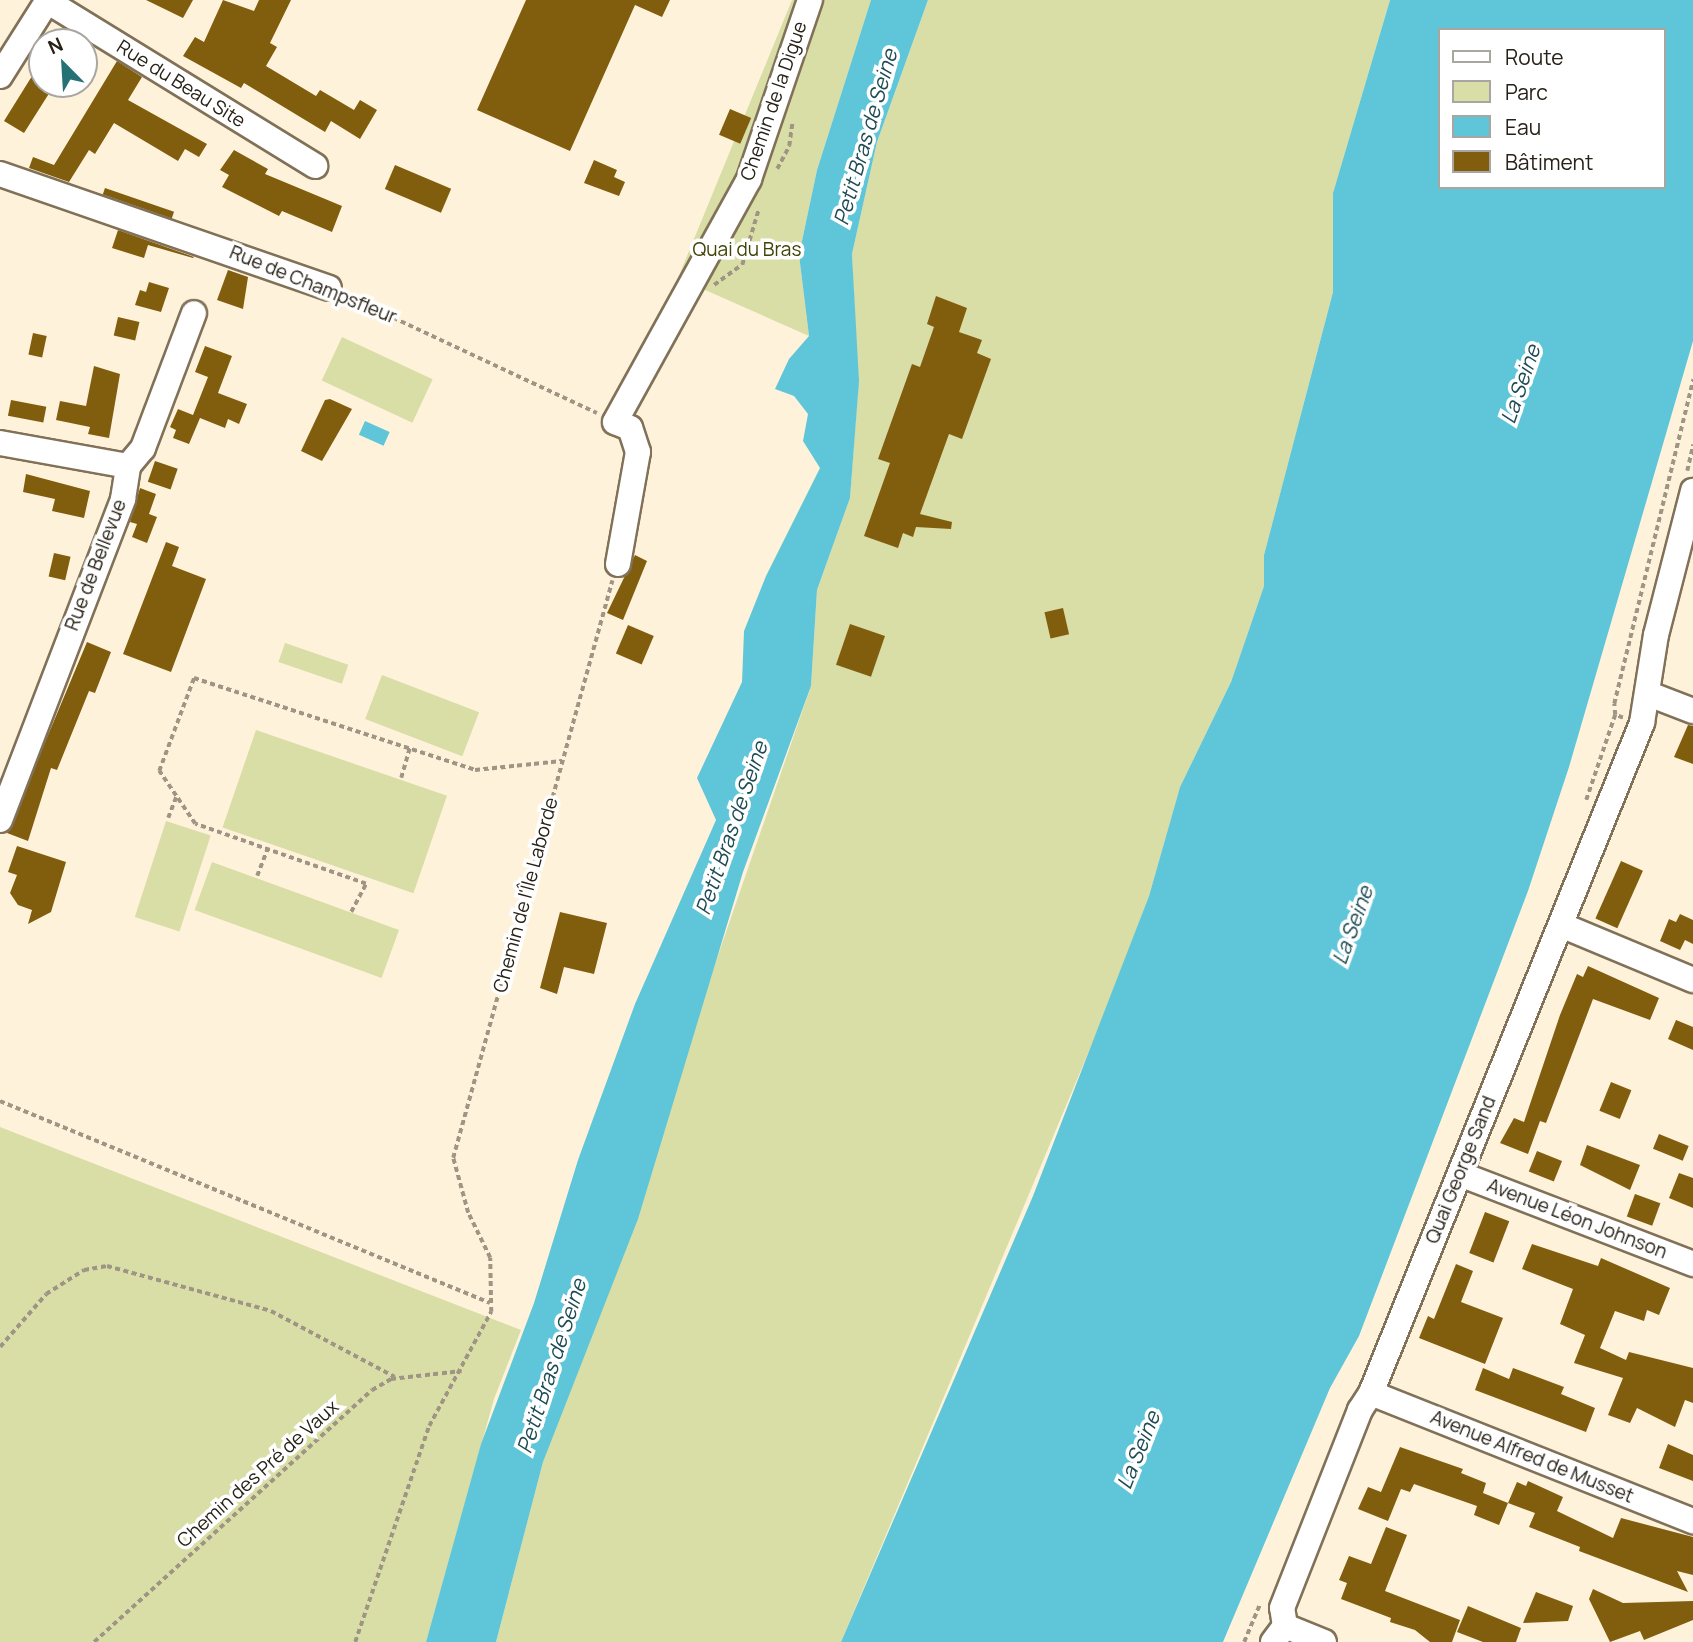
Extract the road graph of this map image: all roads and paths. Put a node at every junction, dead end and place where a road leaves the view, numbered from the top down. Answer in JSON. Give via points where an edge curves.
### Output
{"nodes":[{"id":1,"x":810,"y":0,"type":"edge"},
{"id":2,"x":48,"y":1,"type":"edge"},
{"id":3,"x":0,"y":75,"type":"edge"},
{"id":4,"x":315,"y":166,"type":"dead end"},
{"id":5,"x":0,"y":174,"type":"edge"},
{"id":6,"x":329,"y":288,"type":"joint"},
{"id":7,"x":194,"y":313,"type":"dead end"},
{"id":8,"x":1693,"y":379,"type":"edge"},
{"id":9,"x":615,"y":422,"type":"junction"},
{"id":10,"x":0,"y":443,"type":"edge"},
{"id":11,"x":128,"y":466,"type":"junction"},
{"id":12,"x":1693,"y":491,"type":"edge"},
{"id":13,"x":618,"y":564,"type":"joint"},
{"id":14,"x":1648,"y":694,"type":"junction"},
{"id":15,"x":1693,"y":710,"type":"edge"},
{"id":16,"x":1632,"y":721,"type":"dead end"},
{"id":17,"x":410,"y":747,"type":"junction"},
{"id":18,"x":562,"y":761,"type":"junction"},
{"id":19,"x":401,"y":778,"type":"dead end"},
{"id":20,"x":176,"y":797,"type":"junction"},
{"id":21,"x":168,"y":818,"type":"dead end"},
{"id":22,"x":0,"y":820,"type":"edge"},
{"id":23,"x":267,"y":849,"type":"junction"},
{"id":24,"x":257,"y":876,"type":"dead end"},
{"id":25,"x":351,"y":912,"type":"dead end"},
{"id":26,"x":1561,"y":925,"type":"junction"},
{"id":27,"x":1693,"y":980,"type":"edge"},
{"id":28,"x":0,"y":1101,"type":"edge"},
{"id":29,"x":1460,"y":1174,"type":"junction"},
{"id":30,"x":1693,"y":1264,"type":"edge"},
{"id":31,"x":491,"y":1304,"type":"junction"},
{"id":32,"x":0,"y":1347,"type":"edge"},
{"id":33,"x":462,"y":1371,"type":"junction"},
{"id":34,"x":397,"y":1378,"type":"junction"},
{"id":35,"x":1371,"y":1393,"type":"junction"},
{"id":36,"x":1693,"y":1521,"type":"edge"},
{"id":37,"x":1279,"y":1634,"type":"edge"},
{"id":38,"x":94,"y":1642,"type":"edge"},
{"id":39,"x":355,"y":1642,"type":"edge"},
{"id":40,"x":1324,"y":1642,"type":"edge"}],
"edges":[{"from":1,"to":9,"type":"street","name":"Chemin de la Digue","via":[[749,179]]},
{"from":2,"to":3,"type":"street"},
{"from":2,"to":4,"type":"street","name":"Rue du Beau Site"},
{"from":5,"to":6,"type":"street","name":"Rue de Champsfleur"},
{"from":6,"to":9,"type":"path","name":"Rue de Champsfleur"},
{"from":7,"to":11,"type":"street","name":"Rue de Bellevue","via":[[143,448]]},
{"from":8,"to":16,"type":"path","via":[[1614,704],[1615,716]]},
{"from":9,"to":13,"type":"street","via":[[630,428],[638,452]]},
{"from":10,"to":11,"type":"street"},
{"from":11,"to":22,"type":"street","name":"Rue de Bellevue","via":[[123,499]]},
{"from":12,"to":14,"type":"street","name":"Quai George Sand","via":[[1656,635]]},
{"from":13,"to":18,"type":"path","name":"Chemin de l'Île Laborde","via":[[600,612]]},
{"from":14,"to":15,"type":"street"},
{"from":14,"to":26,"type":"street","name":"Quai George Sand","via":[[1642,723]]},
{"from":17,"to":18,"type":"path","via":[[475,770]]},
{"from":17,"to":19,"type":"path"},
{"from":17,"to":20,"type":"path","via":[[194,678],[159,771]]},
{"from":18,"to":31,"type":"path","name":"Chemin de l'Île Laborde","via":[[453,1158],[468,1213],[490,1258]]},
{"from":20,"to":21,"type":"path"},
{"from":20,"to":23,"type":"path","via":[[195,824]]},
{"from":23,"to":24,"type":"path"},
{"from":23,"to":25,"type":"path","via":[[366,884]]},
{"from":26,"to":27,"type":"street"},
{"from":26,"to":29,"type":"street","name":"Quai George Sand"},
{"from":28,"to":31,"type":"path"},
{"from":29,"to":30,"type":"street","name":"Avenue Léon Johnson"},
{"from":29,"to":35,"type":"street","name":"Quai George Sand"},
{"from":31,"to":33,"type":"path","name":"Chemin de l'Île Laborde"},
{"from":32,"to":34,"type":"path","via":[[46,1294],[84,1270],[107,1266],[271,1311]]},
{"from":33,"to":34,"type":"path","name":"Chemin des Pré de Vaux"},
{"from":33,"to":39,"type":"path","name":"Chemin de l'Île Laborde","via":[[416,1459]]},
{"from":34,"to":38,"type":"path","name":"Chemin des Pré de Vaux","via":[[372,1390]]},
{"from":35,"to":36,"type":"street","name":"Avenue Alfred de Musset"},
{"from":35,"to":37,"type":"street","name":"Quai George Sand","via":[[1360,1410],[1282,1608]]},
{"from":37,"to":40,"type":"street"}]}
